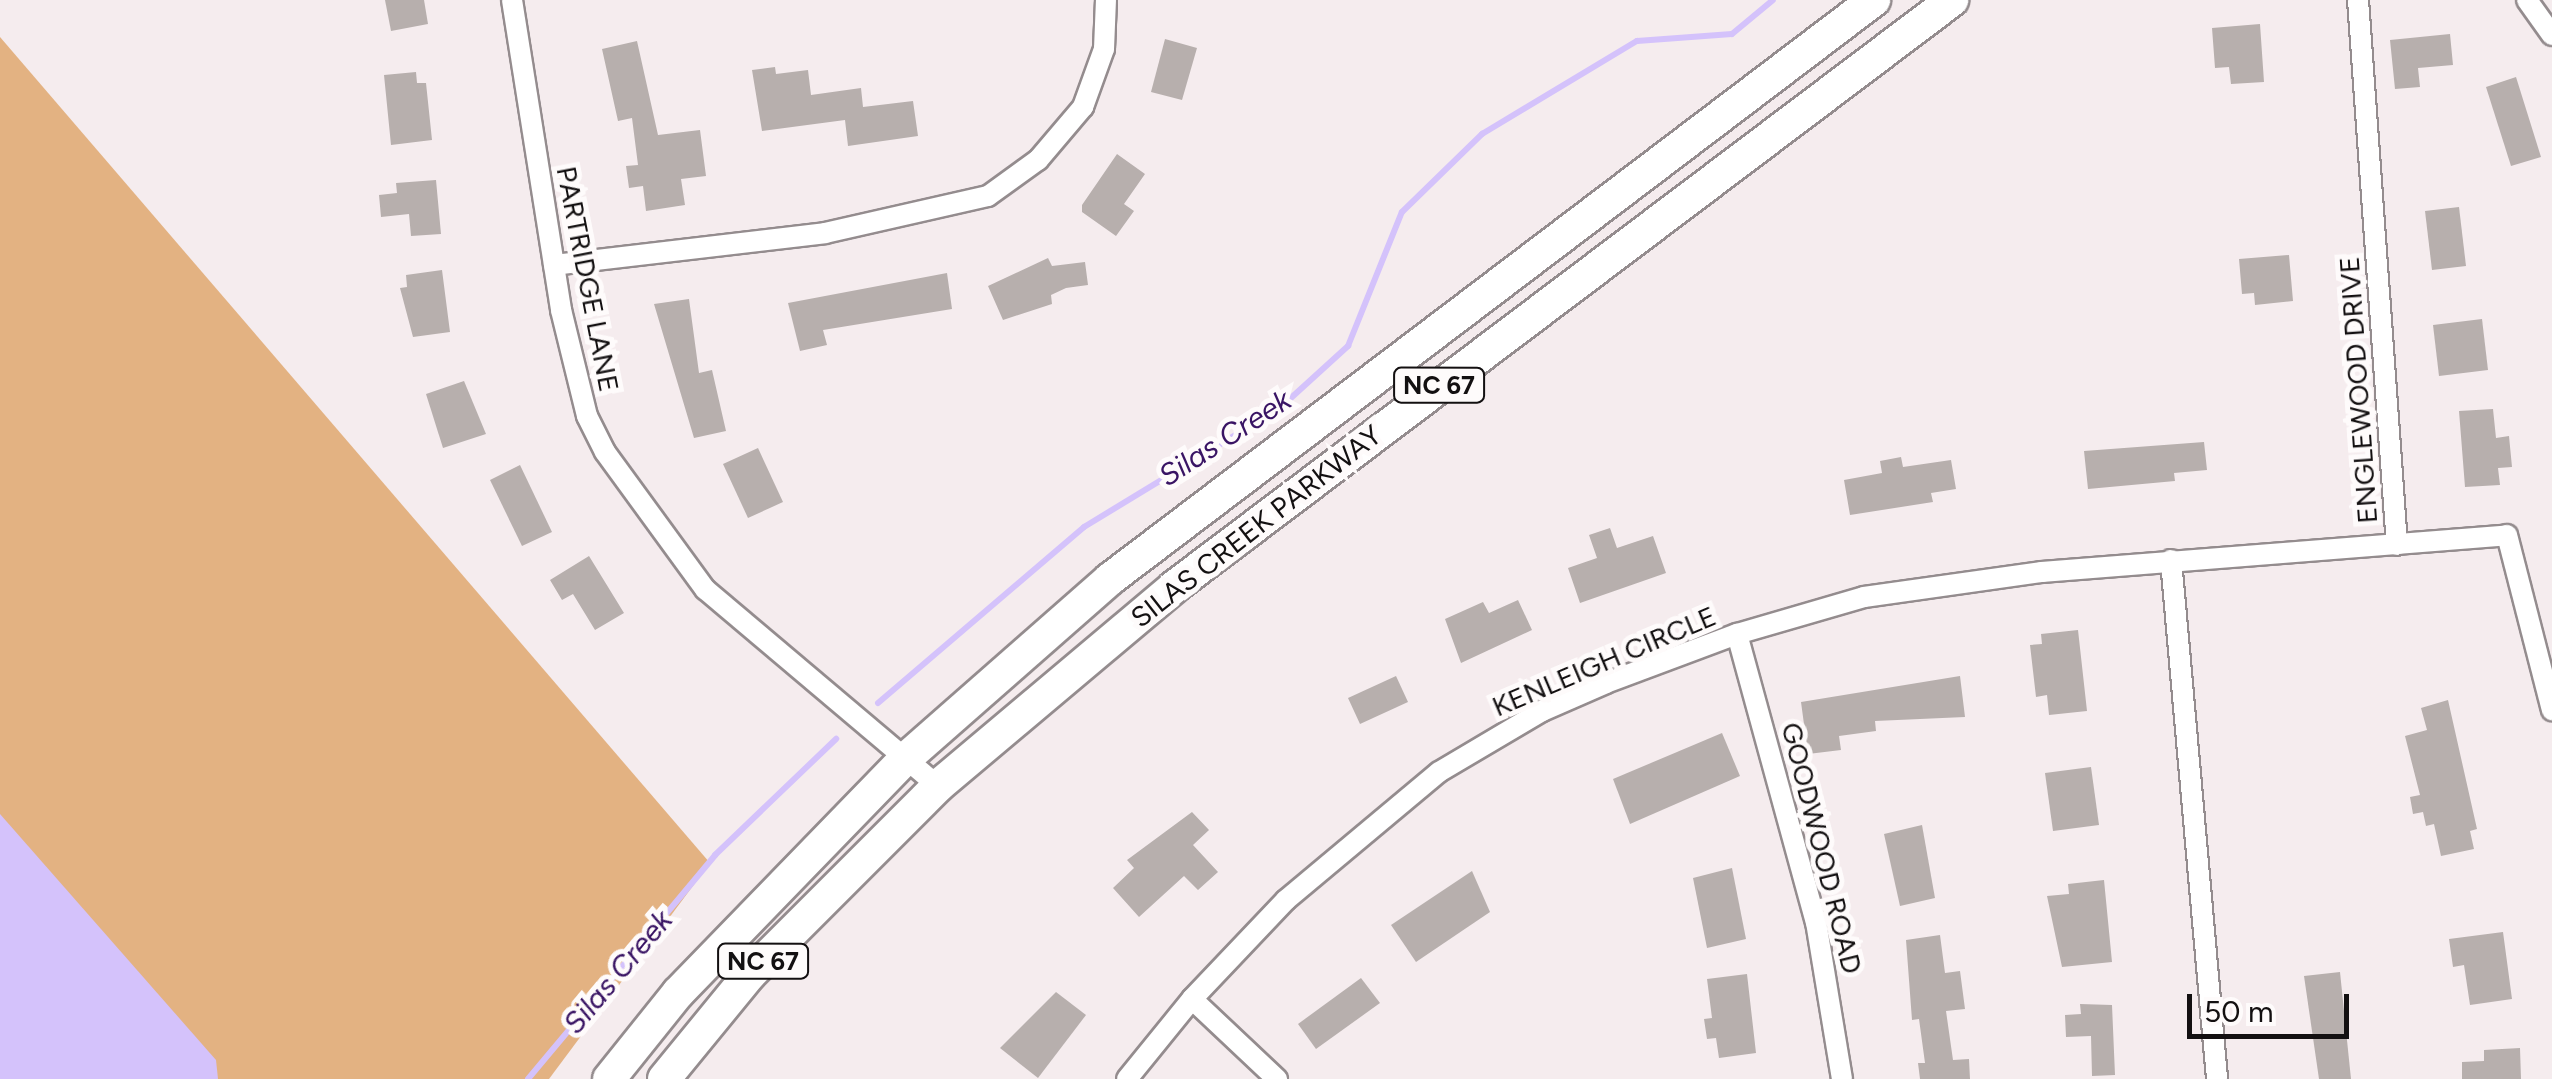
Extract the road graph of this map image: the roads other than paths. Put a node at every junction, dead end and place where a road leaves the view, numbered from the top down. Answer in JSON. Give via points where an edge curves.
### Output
{"nodes":[{"id":1,"x":512,"y":0,"type":"edge"},
{"id":2,"x":1106,"y":0,"type":"edge"},
{"id":3,"x":1874,"y":0,"type":"edge"},
{"id":4,"x":1952,"y":0,"type":"edge"},
{"id":5,"x":2358,"y":0,"type":"edge"},
{"id":6,"x":2528,"y":0,"type":"edge"},
{"id":7,"x":2552,"y":35,"type":"edge"},
{"id":8,"x":554,"y":265,"type":"junction"},
{"id":9,"x":2397,"y":545,"type":"junction"},
{"id":10,"x":2171,"y":560,"type":"junction"},
{"id":11,"x":1736,"y":634,"type":"junction"},
{"id":12,"x":2552,"y":710,"type":"edge"},
{"id":13,"x":902,"y":761,"type":"junction"},
{"id":14,"x":938,"y":786,"type":"junction"},
{"id":15,"x":1192,"y":998,"type":"junction"},
{"id":16,"x":609,"y":1079,"type":"edge"},
{"id":17,"x":664,"y":1079,"type":"edge"},
{"id":18,"x":1128,"y":1079,"type":"edge"},
{"id":19,"x":1277,"y":1079,"type":"edge"},
{"id":20,"x":1842,"y":1079,"type":"edge"},
{"id":21,"x":2217,"y":1079,"type":"edge"}],
"edges":[{"from":1,"to":8,"type":"street","name":"PARTRIDGE LANE"},
{"from":2,"to":8,"type":"street","via":[[1104,49],[1083,107],[1038,160],[988,196],[825,233]]},
{"from":3,"to":13,"type":"main road","name":"SILAS CREEK PARKWAY","number":"NC 67","via":[[1221,490]]},
{"from":4,"to":14,"type":"main road","name":"SILAS CREEK PARKWAY","number":"NC 67","via":[[1811,112],[1261,516]]},
{"from":5,"to":9,"type":"street","name":"ENGLEWOOD DRIVE"},
{"from":6,"to":7,"type":"street"},
{"from":8,"to":13,"type":"street","name":"PARTRIDGE LANE","via":[[587,416],[685,567]]},
{"from":9,"to":10,"type":"street","name":"KENLEIGH CIRCLE"},
{"from":9,"to":12,"type":"street","name":"ENGLEWOOD DRIVE","via":[[2507,534]]},
{"from":10,"to":11,"type":"street","name":"KENLEIGH CIRCLE","via":[[1933,584]]},
{"from":10,"to":21,"type":"street"},
{"from":11,"to":15,"type":"street","name":"KENLEIGH CIRCLE","via":[[1542,711],[1438,772],[1286,900]]},
{"from":11,"to":20,"type":"street","name":"GOODWOOD ROAD","via":[[1816,922]]},
{"from":13,"to":14,"type":"street","name":"PARTRIDGE LANE"},
{"from":13,"to":16,"type":"main road","name":"SILAS CREEK PARKWAY","number":"NC 67","via":[[678,993]]},
{"from":14,"to":17,"type":"main road","name":"SILAS CREEK PARKWAY","number":"NC 67","via":[[750,974]]},
{"from":15,"to":18,"type":"street","name":"KENLEIGH CIRCLE"},
{"from":15,"to":19,"type":"street"}]}
